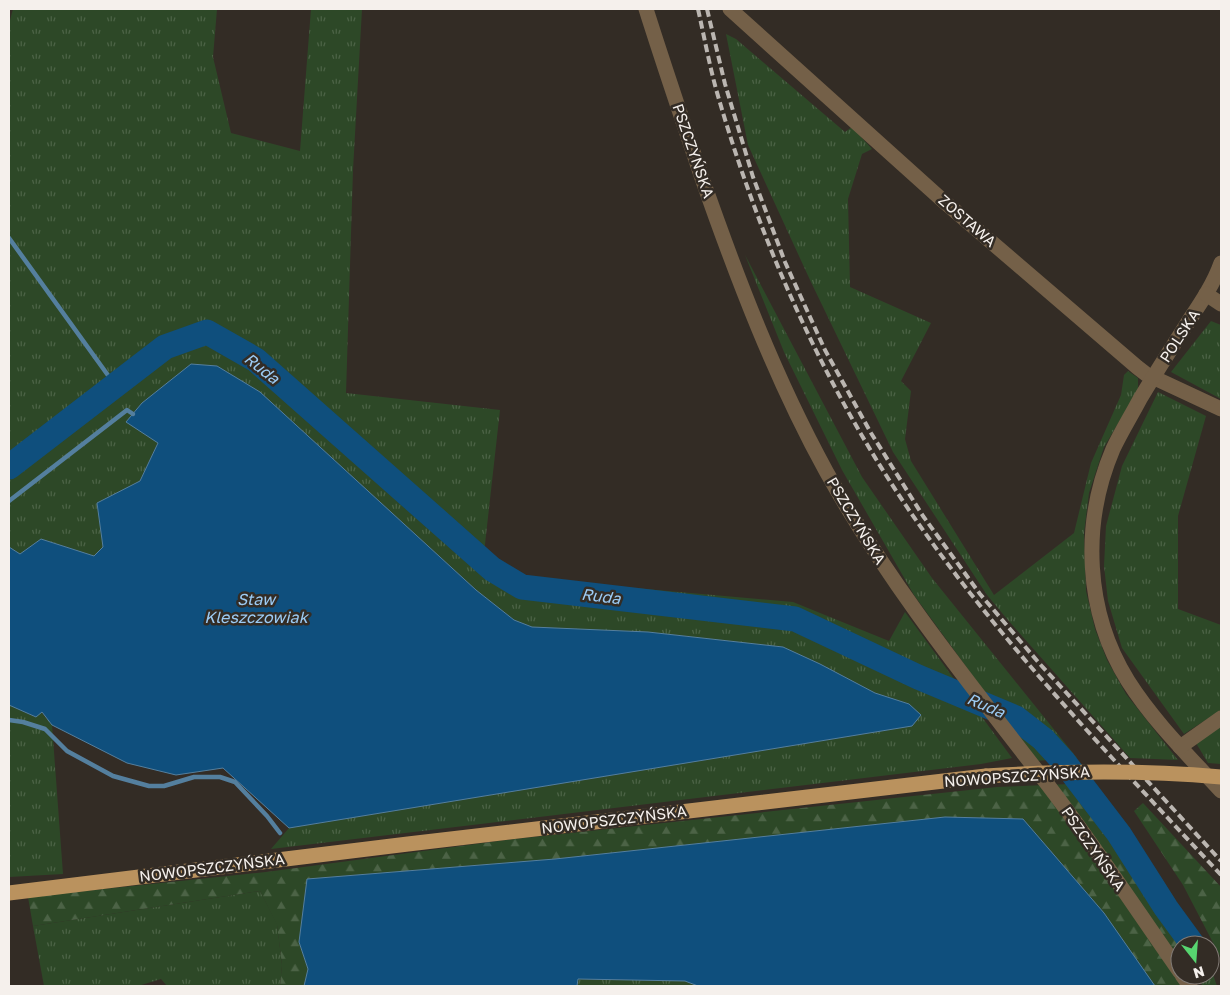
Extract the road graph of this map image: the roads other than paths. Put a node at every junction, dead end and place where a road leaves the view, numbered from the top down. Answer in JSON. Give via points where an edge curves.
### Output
{"nodes":[{"id":1,"x":646,"y":9,"type":"edge"},
{"id":2,"x":730,"y":9,"type":"edge"},
{"id":3,"x":1221,"y":263,"type":"edge"},
{"id":4,"x":1206,"y":294,"type":"junction"},
{"id":5,"x":1221,"y":304,"type":"edge"},
{"id":6,"x":1153,"y":378,"type":"junction"},
{"id":7,"x":1221,"y":408,"type":"edge"},
{"id":8,"x":1221,"y":718,"type":"edge"},
{"id":9,"x":1180,"y":746,"type":"junction"},
{"id":10,"x":1221,"y":777,"type":"edge"},
{"id":11,"x":1221,"y":791,"type":"edge"},
{"id":12,"x":9,"y":892,"type":"edge"},
{"id":13,"x":1170,"y":958,"type":"edge"}],
"edges":[{"from":1,"to":13,"type":"street","name":"PSZCZYŃSKA","via":[[720,228],[767,352],[826,470],[883,565],[1050,788]]},
{"from":2,"to":6,"type":"street","name":"ZOSTAWA","via":[[940,198]]},
{"from":3,"to":4,"type":"street","name":"POLSKA"},
{"from":4,"to":5,"type":"street","name":"POLSKA"},
{"from":4,"to":6,"type":"street","name":"POLSKA"},
{"from":6,"to":7,"type":"street","name":"ZOSTAWA"},
{"from":6,"to":9,"type":"street","name":"POLSKA","via":[[1114,448],[1103,477],[1093,524],[1092,573],[1100,614],[1116,659],[1136,692]]},
{"from":8,"to":9,"type":"street"},
{"from":9,"to":11,"type":"street","name":"POLSKA"},
{"from":10,"to":12,"type":"main road","name":"NOWOPSZCZYŃSKA","bridge":true,"via":[[1106,771],[986,776]]}]}
